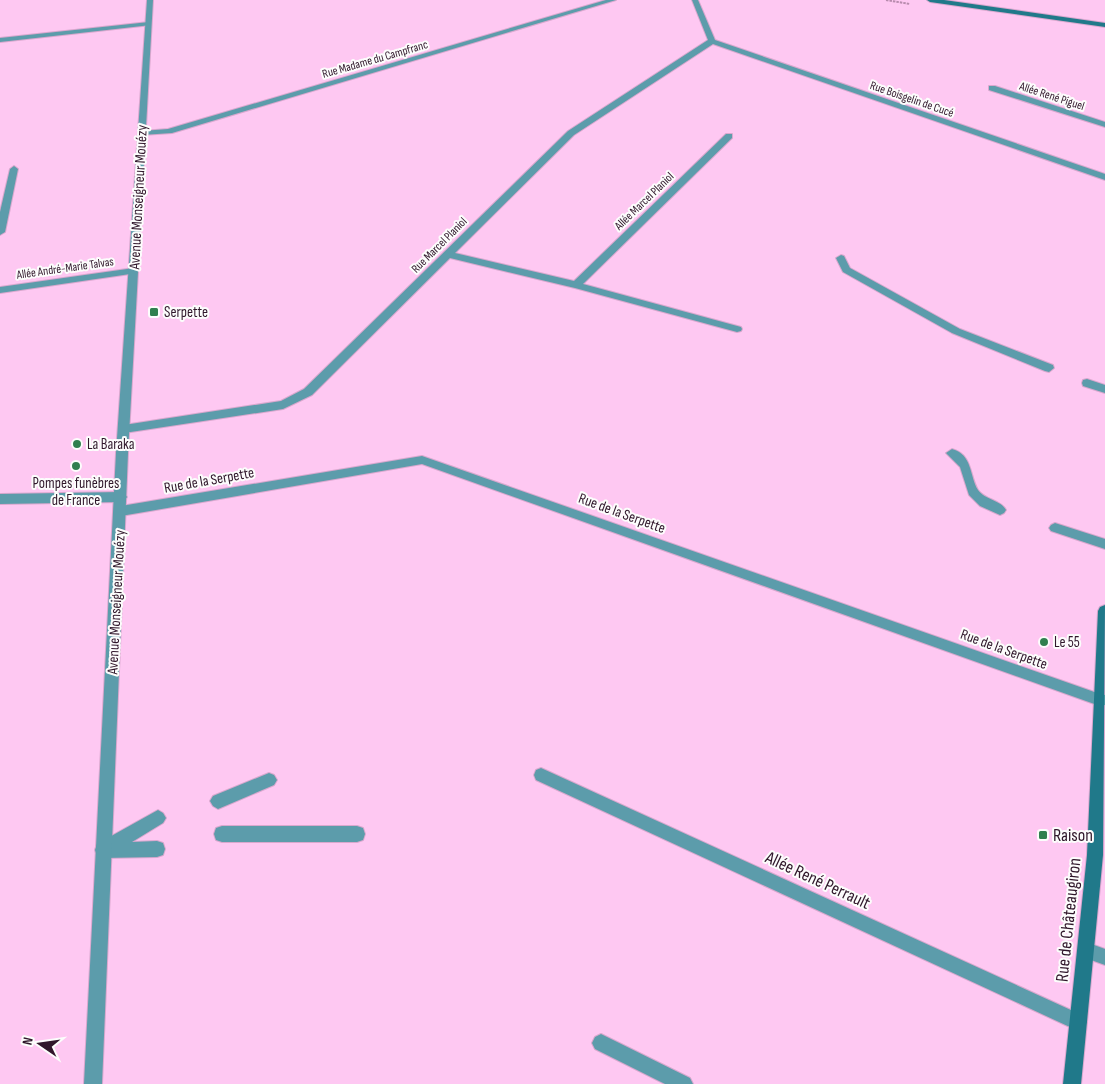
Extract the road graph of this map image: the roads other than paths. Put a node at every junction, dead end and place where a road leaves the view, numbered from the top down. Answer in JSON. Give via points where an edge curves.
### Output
{"nodes":[{"id":1,"x":150,"y":0,"type":"edge"},
{"id":2,"x":613,"y":0,"type":"edge"},
{"id":3,"x":695,"y":0,"type":"edge"},
{"id":4,"x":930,"y":0,"type":"edge"},
{"id":5,"x":950,"y":1,"type":"edge"},
{"id":6,"x":148,"y":24,"type":"junction"},
{"id":7,"x":1105,"y":24,"type":"edge"},
{"id":8,"x":0,"y":40,"type":"edge"},
{"id":9,"x":712,"y":41,"type":"junction"},
{"id":10,"x":992,"y":88,"type":"dead end"},
{"id":11,"x":1105,"y":125,"type":"edge"},
{"id":12,"x":142,"y":133,"type":"junction"},
{"id":13,"x":729,"y":136,"type":"dead end"},
{"id":14,"x":14,"y":170,"type":"dead end"},
{"id":15,"x":1105,"y":177,"type":"edge"},
{"id":16,"x":0,"y":232,"type":"edge"},
{"id":17,"x":447,"y":254,"type":"junction"},
{"id":18,"x":841,"y":258,"type":"dead end"},
{"id":19,"x":134,"y":271,"type":"junction"},
{"id":20,"x":576,"y":285,"type":"junction"},
{"id":21,"x":0,"y":290,"type":"edge"},
{"id":22,"x":737,"y":329,"type":"dead end"},
{"id":23,"x":1049,"y":368,"type":"dead end"},
{"id":24,"x":1087,"y":383,"type":"dead end"},
{"id":25,"x":1105,"y":389,"type":"edge"},
{"id":26,"x":124,"y":429,"type":"junction"},
{"id":27,"x":952,"y":454,"type":"dead end"},
{"id":28,"x":0,"y":499,"type":"edge"},
{"id":29,"x":121,"y":504,"type":"junction"},
{"id":30,"x":1000,"y":510,"type":"dead end"},
{"id":31,"x":1054,"y":528,"type":"dead end"},
{"id":32,"x":1105,"y":544,"type":"edge"},
{"id":33,"x":1105,"y":611,"type":"edge"},
{"id":34,"x":1100,"y":700,"type":"junction"},
{"id":35,"x":541,"y":776,"type":"dead end"},
{"id":36,"x":269,"y":780,"type":"dead end"},
{"id":37,"x":218,"y":801,"type":"dead end"},
{"id":38,"x":158,"y":818,"type":"dead end"},
{"id":39,"x":222,"y":834,"type":"dead end"},
{"id":40,"x":357,"y":834,"type":"dead end"},
{"id":41,"x":157,"y":849,"type":"dead end"},
{"id":42,"x":103,"y":850,"type":"junction"},
{"id":43,"x":1086,"y":950,"type":"junction"},
{"id":44,"x":1105,"y":957,"type":"edge"},
{"id":45,"x":1078,"y":1022,"type":"junction"},
{"id":46,"x":601,"y":1043,"type":"dead end"},
{"id":47,"x":93,"y":1084,"type":"edge"},
{"id":48,"x":684,"y":1084,"type":"edge"},
{"id":49,"x":1072,"y":1084,"type":"edge"}],
"edges":[{"from":1,"to":6,"type":"street","name":"Avenue Monseigneur Mouézy"},
{"from":2,"to":12,"type":"street","name":"Rue Madame du Campfranc","via":[[169,131]]},
{"from":3,"to":9,"type":"street"},
{"from":4,"to":5,"type":"main road"},
{"from":5,"to":7,"type":"main road"},
{"from":6,"to":8,"type":"street"},
{"from":6,"to":12,"type":"street","name":"Avenue Monseigneur Mouézy"},
{"from":9,"to":15,"type":"street","name":"Rue Boisgelin de Cucé"},
{"from":9,"to":17,"type":"street","name":"Rue Marcel Planiol","via":[[571,133]]},
{"from":10,"to":11,"type":"street","name":"Allée René Piguel"},
{"from":12,"to":19,"type":"street","name":"Avenue Monseigneur Mouézy"},
{"from":13,"to":20,"type":"street","name":"Allée Marcel Planiol"},
{"from":14,"to":16,"type":"street"},
{"from":17,"to":20,"type":"street"},
{"from":17,"to":26,"type":"street","name":"Rue Marcel Planiol","via":[[308,392],[283,405]]},
{"from":18,"to":23,"type":"street","via":[[846,270],[956,331]]},
{"from":19,"to":21,"type":"street","name":"Allée André-Marie Talvas"},
{"from":19,"to":26,"type":"street","name":"Avenue Monseigneur Mouézy"},
{"from":20,"to":22,"type":"street"},
{"from":24,"to":25,"type":"street"},
{"from":26,"to":29,"type":"street","name":"Avenue Monseigneur Mouézy"},
{"from":27,"to":30,"type":"street","via":[[965,465],[973,492]]},
{"from":28,"to":29,"type":"street","name":"Rue de la Serpette"},
{"from":29,"to":34,"type":"street","name":"Rue de la Serpette","via":[[422,460]]},
{"from":29,"to":42,"type":"street","name":"Avenue Monseigneur Mouézy"},
{"from":31,"to":32,"type":"street"},
{"from":33,"to":34,"type":"main road","name":"Rue de Châteaugiron"},
{"from":34,"to":43,"type":"main road","name":"Rue de Châteaugiron","via":[[1095,855]]},
{"from":35,"to":45,"type":"street","name":"Allée René Perrault"},
{"from":36,"to":37,"type":"street"},
{"from":38,"to":42,"type":"street"},
{"from":39,"to":40,"type":"street"},
{"from":41,"to":42,"type":"street"},
{"from":42,"to":47,"type":"street","name":"Avenue Monseigneur Mouézy"},
{"from":43,"to":44,"type":"street"},
{"from":43,"to":45,"type":"main road","name":"Rue de Châteaugiron"},
{"from":45,"to":49,"type":"main road","name":"Rue de Châteaugiron"},
{"from":46,"to":48,"type":"street"}]}
